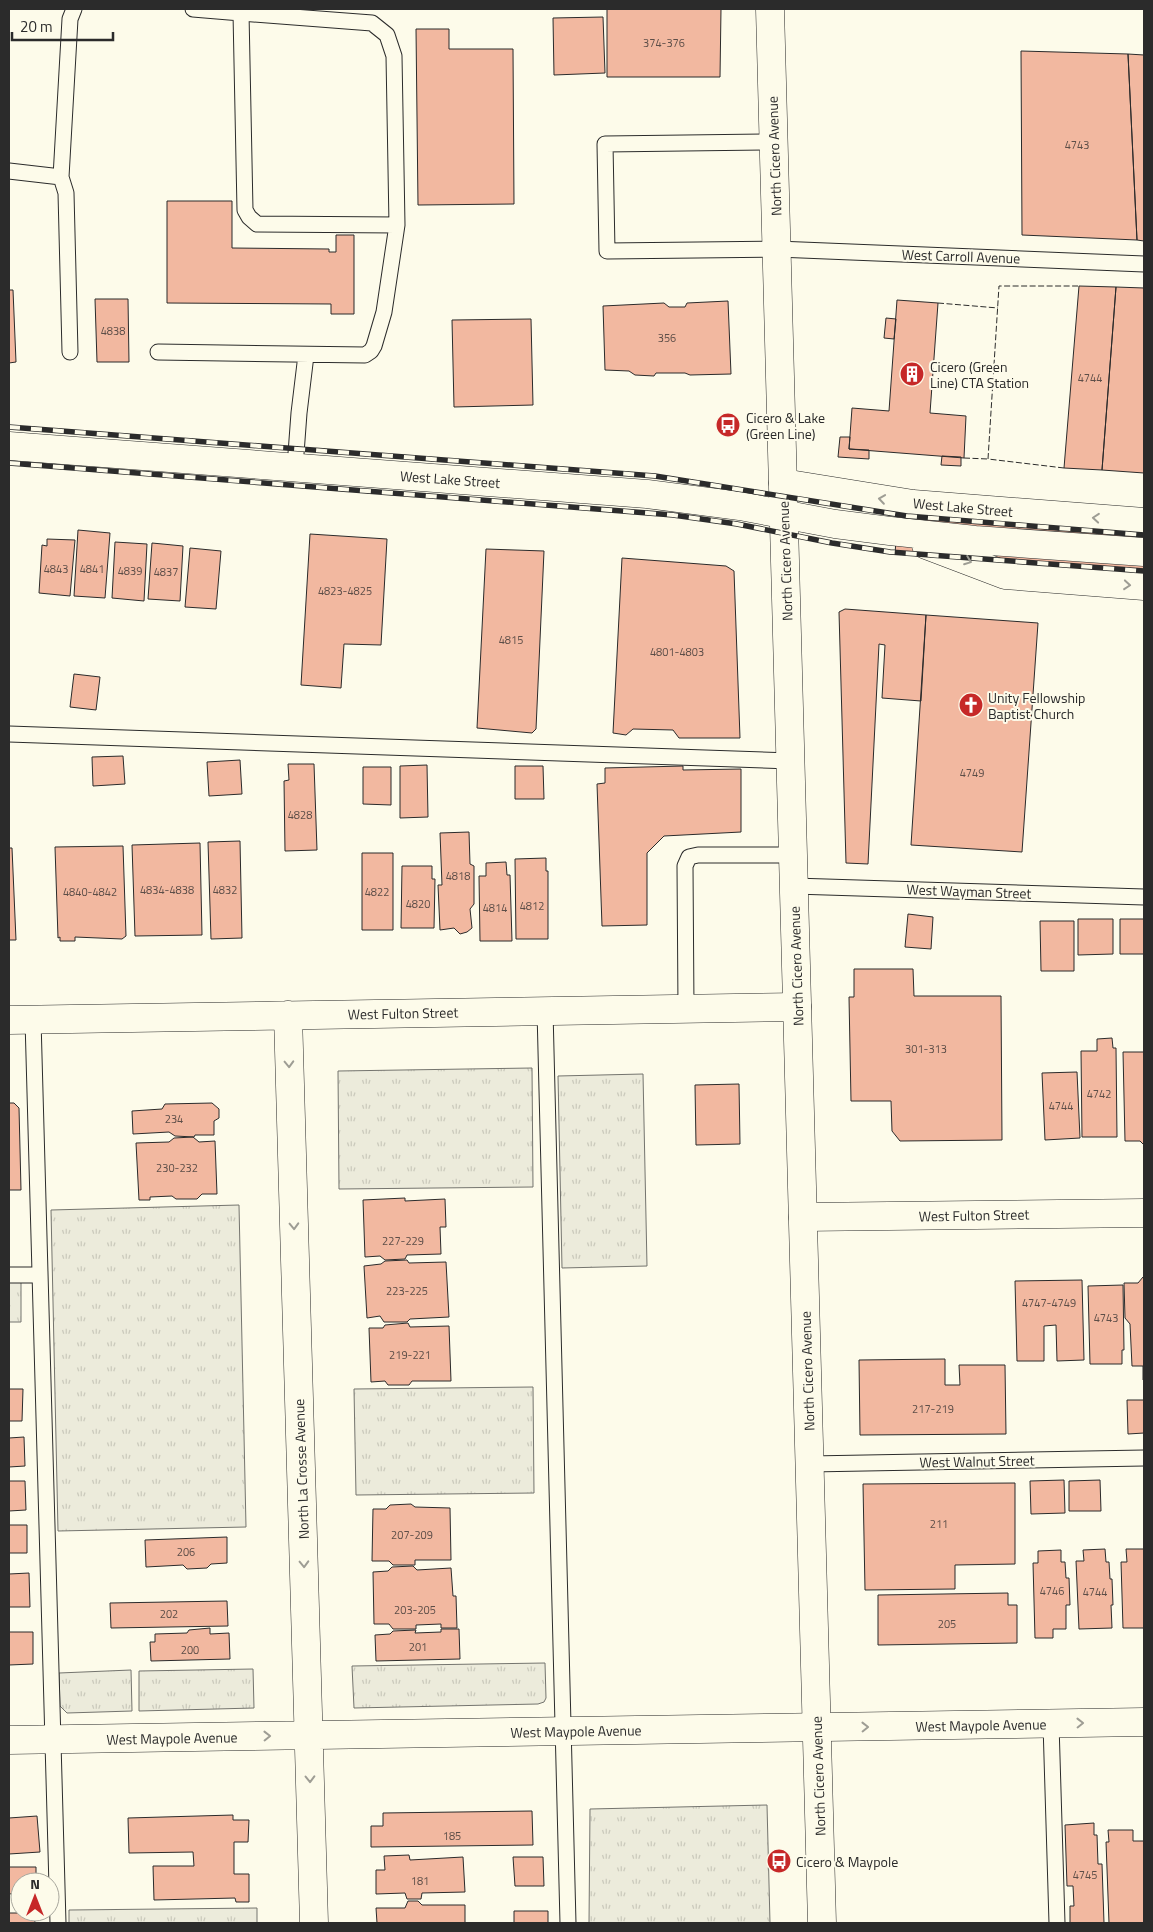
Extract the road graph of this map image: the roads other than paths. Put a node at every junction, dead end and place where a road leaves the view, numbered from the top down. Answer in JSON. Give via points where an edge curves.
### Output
{"nodes":[{"id":1,"x":74,"y":9,"type":"edge"},
{"id":2,"x":193,"y":9,"type":"edge"},
{"id":3,"x":770,"y":9,"type":"edge"},
{"id":4,"x":241,"y":12,"type":"junction"},
{"id":5,"x":774,"y":142,"type":"junction"},
{"id":6,"x":9,"y":172,"type":"edge"},
{"id":7,"x":61,"y":176,"type":"junction"},
{"id":8,"x":397,"y":225,"type":"junction"},
{"id":9,"x":777,"y":249,"type":"junction"},
{"id":10,"x":1144,"y":264,"type":"edge"},
{"id":11,"x":70,"y":352,"type":"dead end"},
{"id":12,"x":158,"y":352,"type":"dead end"},
{"id":13,"x":306,"y":355,"type":"junction"},
{"id":14,"x":9,"y":446,"type":"edge"},
{"id":15,"x":295,"y":467,"type":"junction"},
{"id":16,"x":783,"y":483,"type":"junction"},
{"id":17,"x":784,"y":514,"type":"junction"},
{"id":18,"x":1144,"y":522,"type":"edge"},
{"id":19,"x":890,"y":531,"type":"junction"},
{"id":20,"x":1144,"y":552,"type":"edge"},
{"id":21,"x":1144,"y":586,"type":"edge"},
{"id":22,"x":9,"y":734,"type":"edge"},
{"id":23,"x":791,"y":760,"type":"junction"},
{"id":24,"x":793,"y":855,"type":"junction"},
{"id":25,"x":794,"y":886,"type":"junction"},
{"id":26,"x":1144,"y":897,"type":"edge"},
{"id":27,"x":798,"y":1007,"type":"junction"},
{"id":28,"x":686,"y":1008,"type":"junction"},
{"id":29,"x":545,"y":1011,"type":"junction"},
{"id":30,"x":288,"y":1015,"type":"junction"},
{"id":31,"x":21,"y":1020,"type":"edge"},
{"id":32,"x":1144,"y":1214,"type":"edge"},
{"id":33,"x":803,"y":1217,"type":"junction"},
{"id":34,"x":40,"y":1274,"type":"junction"},
{"id":35,"x":9,"y":1275,"type":"edge"},
{"id":36,"x":1144,"y":1458,"type":"edge"},
{"id":37,"x":810,"y":1464,"type":"junction"},
{"id":38,"x":1144,"y":1722,"type":"edge"},
{"id":39,"x":1051,"y":1724,"type":"junction"},
{"id":40,"x":817,"y":1728,"type":"junction"},
{"id":41,"x":562,"y":1731,"type":"junction"},
{"id":42,"x":309,"y":1736,"type":"junction"},
{"id":43,"x":9,"y":1740,"type":"edge"},
{"id":44,"x":54,"y":1740,"type":"junction"},
{"id":45,"x":58,"y":1923,"type":"edge"},
{"id":46,"x":314,"y":1923,"type":"edge"},
{"id":47,"x":568,"y":1923,"type":"edge"},
{"id":48,"x":822,"y":1923,"type":"edge"},
{"id":49,"x":1057,"y":1923,"type":"edge"}],
"edges":[{"from":1,"to":7,"type":"lane","via":[[70,19]]},
{"from":2,"to":4,"type":"lane"},
{"from":3,"to":5,"type":"main road","name":"North Cicero Avenue"},
{"from":4,"to":8,"type":"lane","via":[[366,22],[387,35],[394,56]]},
{"from":4,"to":8,"type":"lane","via":[[245,210],[249,217],[257,224]]},
{"from":5,"to":9,"type":"main road","name":"North Cicero Avenue"},
{"from":5,"to":9,"type":"lane","name":"West Carroll Avenue","via":[[605,144],[607,251]]},
{"from":6,"to":7,"type":"lane"},
{"from":7,"to":11,"type":"lane","via":[[66,193]]},
{"from":8,"to":13,"type":"lane","via":[[384,312],[371,351],[365,355]]},
{"from":9,"to":10,"type":"lane","name":"West Carroll Avenue"},
{"from":9,"to":16,"type":"main road","name":"North Cicero Avenue"},
{"from":12,"to":13,"type":"lane"},
{"from":13,"to":15,"type":"lane"},
{"from":14,"to":15,"type":"main road","name":"West Lake Street"},
{"from":15,"to":17,"type":"main road","name":"West Lake Street","via":[[647,494]]},
{"from":16,"to":17,"type":"main road","name":"North Cicero Avenue"},
{"from":18,"to":16,"type":"main road","name":"West Lake Street","one_way":true,"via":[[913,504]]},
{"from":17,"to":19,"type":"main road","name":"West Lake Street"},
{"from":17,"to":23,"type":"main road","name":"North Cicero Avenue"},
{"from":19,"to":20,"type":"main road","name":"West Lake Street"},
{"from":19,"to":21,"type":"main road","name":"West Lake Street","one_way":true,"via":[[1005,575]]},
{"from":22,"to":23,"type":"lane"},
{"from":23,"to":24,"type":"main road","name":"North Cicero Avenue"},
{"from":24,"to":25,"type":"main road","name":"North Cicero Avenue"},
{"from":24,"to":28,"type":"lane","via":[[689,857],[685,866]]},
{"from":25,"to":26,"type":"lane","name":"West Wayman Street"},
{"from":25,"to":27,"type":"main road","name":"North Cicero Avenue"},
{"from":27,"to":28,"type":"main road","name":"West Fulton Street"},
{"from":27,"to":33,"type":"main road","name":"North Cicero Avenue"},
{"from":28,"to":29,"type":"main road","name":"West Fulton Street"},
{"from":29,"to":30,"type":"main road","name":"West Fulton Street"},
{"from":29,"to":41,"type":"lane"},
{"from":30,"to":31,"type":"main road","name":"West Fulton Street"},
{"from":30,"to":42,"type":"main road","name":"North La Crosse Avenue","one_way":true},
{"from":31,"to":34,"type":"lane"},
{"from":32,"to":33,"type":"main road","name":"West Fulton Street"},
{"from":33,"to":37,"type":"main road","name":"North Cicero Avenue"},
{"from":34,"to":35,"type":"lane"},
{"from":34,"to":44,"type":"lane"},
{"from":36,"to":37,"type":"lane","name":"West Walnut Street"},
{"from":37,"to":40,"type":"main road","name":"North Cicero Avenue"},
{"from":39,"to":38,"type":"main road","name":"West Maypole Avenue","one_way":true},
{"from":40,"to":39,"type":"main road","name":"West Maypole Avenue","one_way":true},
{"from":39,"to":49,"type":"lane"},
{"from":40,"to":41,"type":"main road","name":"West Maypole Avenue"},
{"from":40,"to":48,"type":"main road","name":"North Cicero Avenue"},
{"from":41,"to":42,"type":"main road","name":"West Maypole Avenue"},
{"from":41,"to":47,"type":"lane"},
{"from":44,"to":42,"type":"main road","name":"West Maypole Avenue","one_way":true},
{"from":42,"to":46,"type":"main road","name":"North La Crosse Avenue","one_way":true},
{"from":43,"to":44,"type":"main road","name":"West Maypole Avenue"},
{"from":44,"to":45,"type":"lane"}]}
